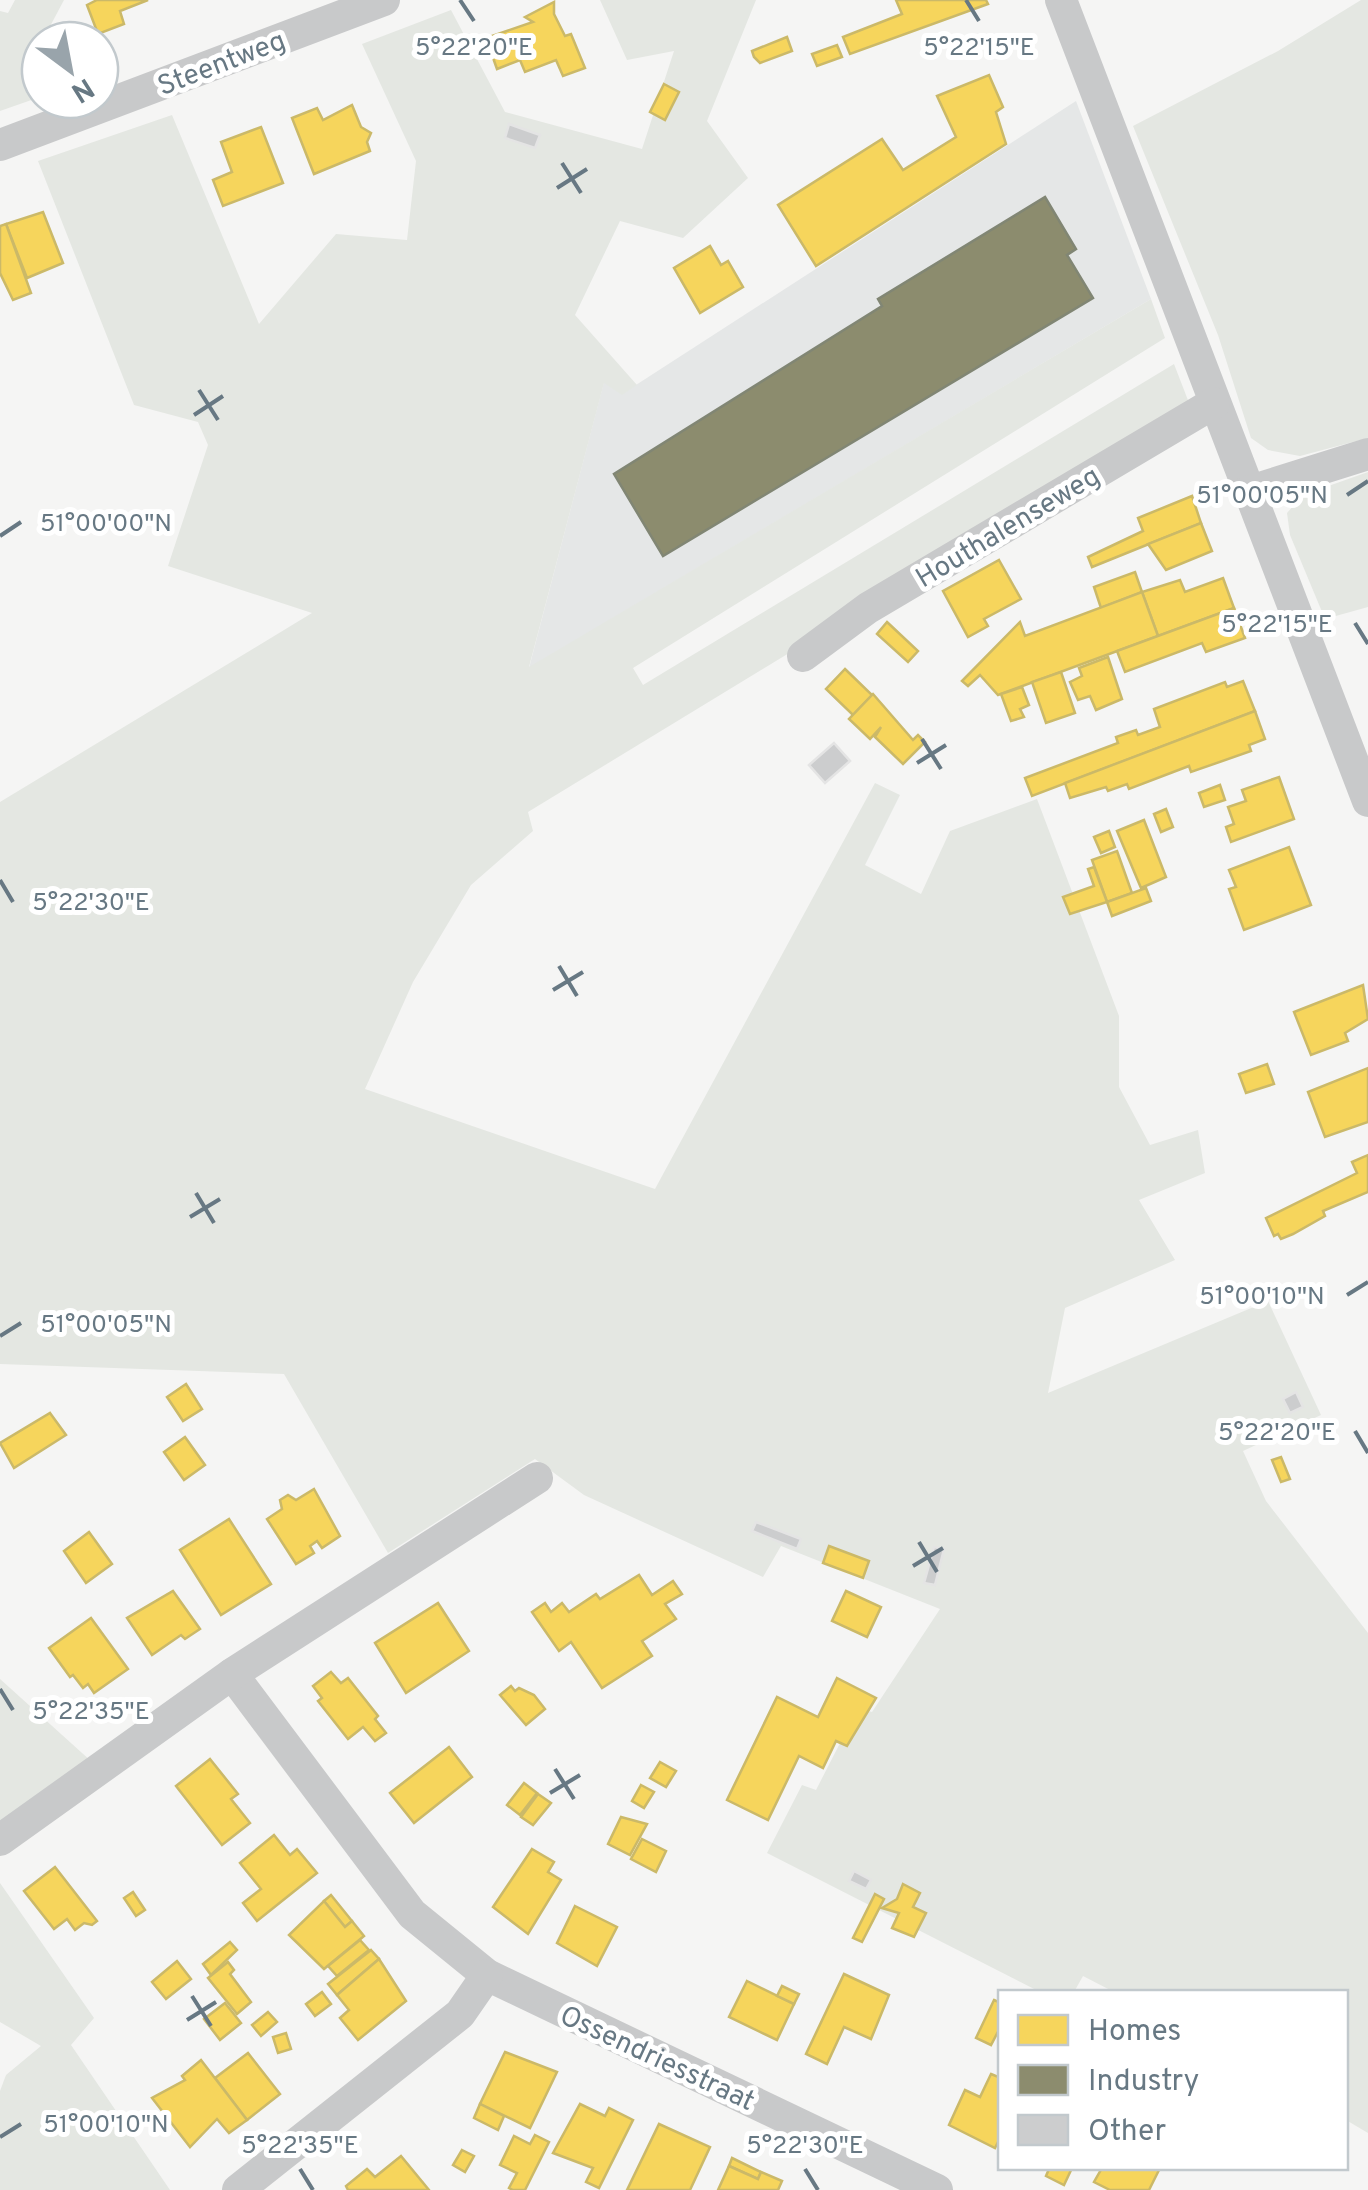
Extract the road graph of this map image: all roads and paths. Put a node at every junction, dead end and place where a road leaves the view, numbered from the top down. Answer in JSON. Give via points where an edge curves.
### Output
{"nodes":[{"id":1,"x":384,"y":0,"type":"edge"},
{"id":2,"x":1061,"y":0,"type":"edge"},
{"id":3,"x":0,"y":145,"type":"edge"},
{"id":4,"x":1214,"y":403,"type":"junction"},
{"id":5,"x":1368,"y":454,"type":"edge"},
{"id":6,"x":1247,"y":492,"type":"junction"},
{"id":7,"x":803,"y":656,"type":"dead end"},
{"id":8,"x":1368,"y":801,"type":"edge"},
{"id":9,"x":537,"y":1478,"type":"dead end"},
{"id":10,"x":232,"y":1674,"type":"junction"},
{"id":11,"x":0,"y":1840,"type":"edge"},
{"id":12,"x":487,"y":1975,"type":"junction"},
{"id":13,"x":238,"y":2190,"type":"edge"},
{"id":14,"x":937,"y":2190,"type":"edge"}],
"edges":[{"from":1,"to":3,"type":"street","name":"Steentweg"},
{"from":2,"to":4,"type":"street"},
{"from":4,"to":6,"type":"street"},
{"from":4,"to":7,"type":"street","name":"Houthalenseweg","via":[[868,608]]},
{"from":5,"to":6,"type":"street"},
{"from":6,"to":8,"type":"street"},
{"from":9,"to":10,"type":"street"},
{"from":10,"to":11,"type":"street"},
{"from":10,"to":12,"type":"street","name":"Ossendriesstraat","via":[[412,1914]]},
{"from":12,"to":13,"type":"street","via":[[460,2014]]},
{"from":12,"to":14,"type":"street","name":"Ossendriesstraat"}]}
